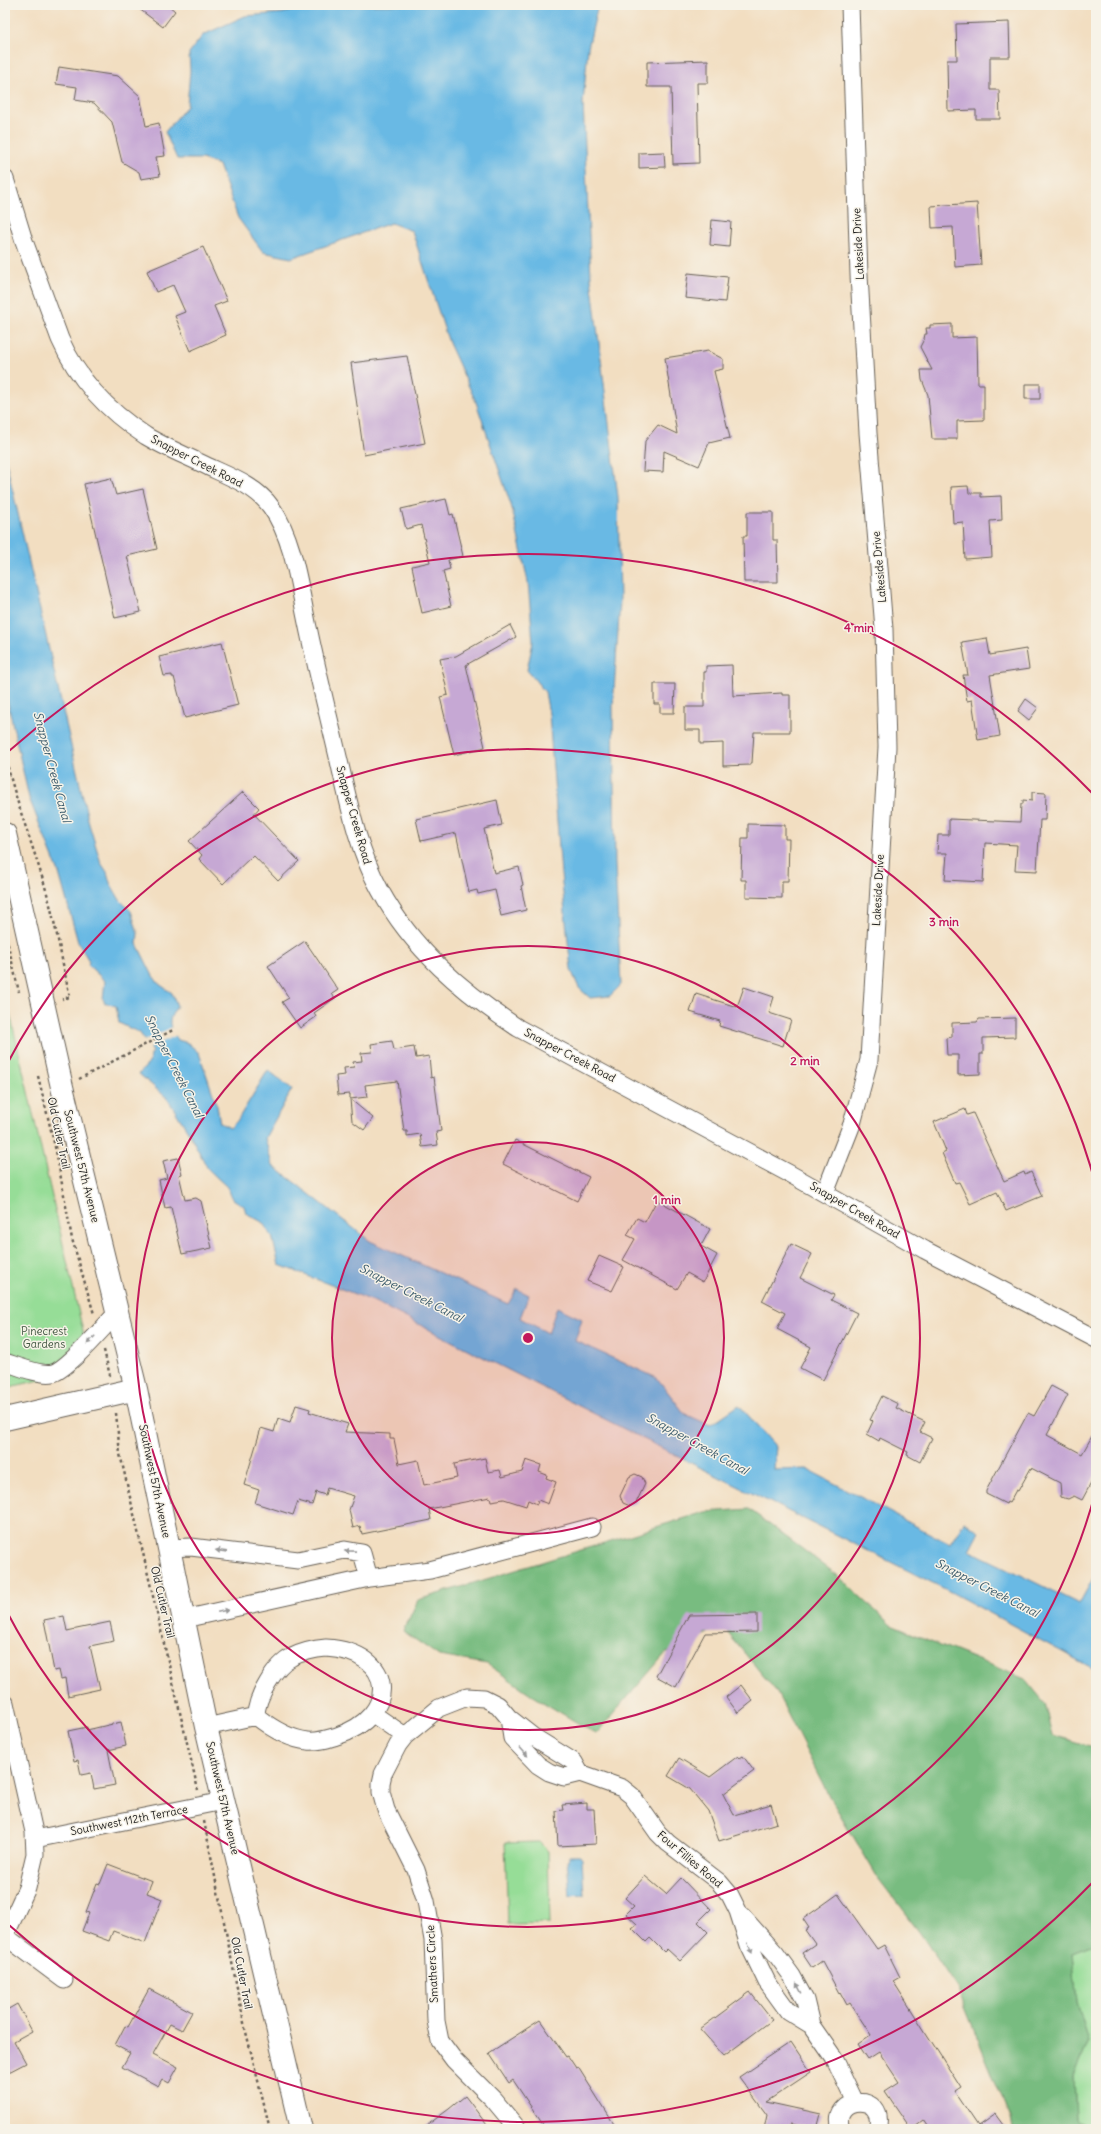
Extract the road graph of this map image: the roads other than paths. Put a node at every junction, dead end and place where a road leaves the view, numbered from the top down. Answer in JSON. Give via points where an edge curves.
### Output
{"nodes":[{"id":1,"x":850,"y":5,"type":"edge"},
{"id":2,"x":5,"y":179,"type":"edge"},
{"id":3,"x":5,"y":834,"type":"edge"},
{"id":4,"x":825,"y":1193,"type":"junction"},
{"id":5,"x":118,"y":1312,"type":"junction"},
{"id":6,"x":1096,"y":1339,"type":"edge"},
{"id":7,"x":5,"y":1362,"type":"edge"},
{"id":8,"x":136,"y":1390,"type":"junction"},
{"id":9,"x":5,"y":1419,"type":"edge"},
{"id":10,"x":592,"y":1527,"type":"dead end"},
{"id":11,"x":170,"y":1548,"type":"junction"},
{"id":12,"x":369,"y":1578,"type":"junction"},
{"id":13,"x":184,"y":1619,"type":"junction"},
{"id":14,"x":5,"y":1703,"type":"edge"},
{"id":15,"x":373,"y":1714,"type":"junction"},
{"id":16,"x":256,"y":1716,"type":"junction"},
{"id":17,"x":206,"y":1727,"type":"junction"},
{"id":18,"x":405,"y":1736,"type":"junction"},
{"id":19,"x":223,"y":1801,"type":"junction"},
{"id":20,"x":35,"y":1840,"type":"junction"},
{"id":21,"x":738,"y":1911,"type":"junction"},
{"id":22,"x":5,"y":1936,"type":"edge"},
{"id":23,"x":64,"y":1980,"type":"dead end"},
{"id":24,"x":811,"y":2025,"type":"junction"},
{"id":25,"x":855,"y":2102,"type":"junction"},
{"id":26,"x":301,"y":2129,"type":"edge"},
{"id":27,"x":518,"y":2129,"type":"edge"},
{"id":28,"x":841,"y":2129,"type":"edge"},
{"id":29,"x":878,"y":2129,"type":"edge"}],
"edges":[{"from":1,"to":4,"type":"street","name":"Lakeside Drive","via":[[859,268],[868,433],[884,629],[887,747],[869,1060],[852,1124]]},
{"from":2,"to":4,"type":"street","name":"Snapper Creek Road","via":[[24,241],[66,354],[87,383],[106,404],[146,436],[248,486],[266,500],[277,516],[292,556],[359,839],[380,890],[419,945],[462,988],[518,1028]]},
{"from":3,"to":5,"type":"main road","name":"Southwest 57th Avenue","via":[[62,1087]]},
{"from":4,"to":6,"type":"street","name":"Snapper Creek Road","via":[[925,1250]]},
{"from":5,"to":7,"type":"street","one_way":true,"via":[[75,1357],[53,1373],[34,1371]]},
{"from":5,"to":8,"type":"main road","name":"Southwest 57th Avenue"},
{"from":8,"to":9,"type":"main road"},
{"from":8,"to":11,"type":"main road","name":"Southwest 57th Avenue"},
{"from":10,"to":12,"type":"street","via":[[430,1570]]},
{"from":12,"to":11,"type":"street","one_way":true,"via":[[362,1553],[358,1551],[345,1550],[298,1560],[191,1547]]},
{"from":11,"to":13,"type":"main road","name":"Southwest 57th Avenue"},
{"from":13,"to":12,"type":"street","one_way":true},
{"from":13,"to":17,"type":"main road","name":"Southwest 57th Avenue"},
{"from":14,"to":20,"type":"street"},
{"from":15,"to":16,"type":"street","via":[[364,1724],[351,1731],[319,1741],[307,1741],[278,1731]]},
{"from":15,"to":16,"type":"street","via":[[381,1683],[373,1665],[357,1654],[326,1648],[292,1657],[281,1666],[263,1693]]},
{"from":15,"to":18,"type":"street"},
{"from":16,"to":17,"type":"street"},
{"from":17,"to":19,"type":"main road","name":"Southwest 57th Avenue"},
{"from":18,"to":21,"type":"street","name":"Four Fillies Road","via":[[439,1708],[467,1697],[490,1700],[509,1718],[512,1738],[538,1765],[564,1777],[580,1773],[622,1788],[632,1796],[658,1833],[720,1882]]},
{"from":18,"to":27,"type":"street","name":"Smathers Circle","via":[[383,1774],[381,1792],[386,1810],[416,1870],[426,1901],[433,1940],[438,2036],[446,2050],[494,2099]]},
{"from":19,"to":20,"type":"street","name":"Southwest 112th Terrace"},
{"from":19,"to":26,"type":"main road","name":"Southwest 57th Avenue"},
{"from":20,"to":22,"type":"street","via":[[33,1870]]},
{"from":24,"to":21,"type":"street","name":"Four Fillies Road","one_way":true,"via":[[805,2000],[792,1976]]},
{"from":21,"to":24,"type":"street","name":"Four Fillies Road","one_way":true,"via":[[749,1945],[767,1982],[788,2011]]},
{"from":22,"to":23,"type":"street"},
{"from":24,"to":25,"type":"street","name":"Four Fillies Road","via":[[834,2058]]},
{"from":25,"to":28,"type":"street","via":[[840,2114]]},
{"from":25,"to":29,"type":"street","via":[[866,2103],[876,2111]]}]}
